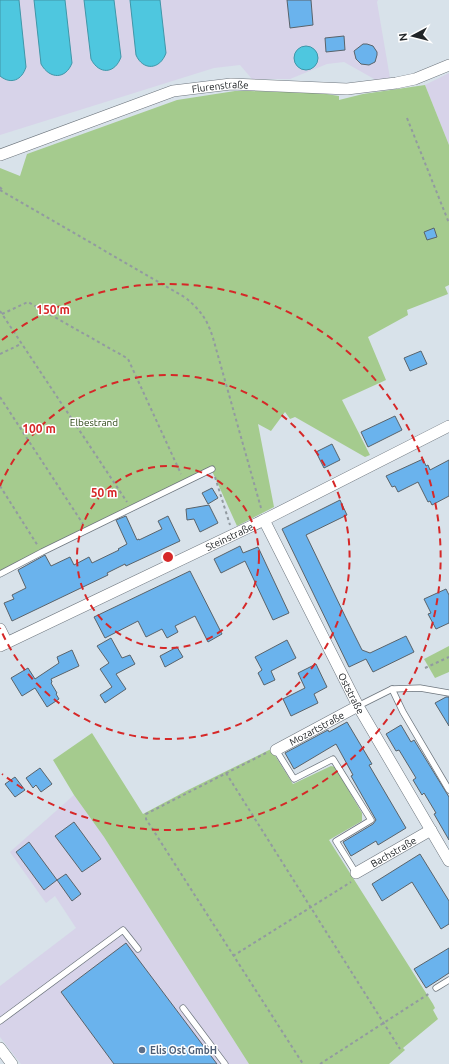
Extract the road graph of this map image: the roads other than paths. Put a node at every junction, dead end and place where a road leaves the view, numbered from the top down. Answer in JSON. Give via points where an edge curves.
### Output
{"nodes":[{"id":1,"x":449,"y":64,"type":"edge"},
{"id":2,"x":0,"y":155,"type":"edge"},
{"id":3,"x":449,"y":426,"type":"edge"},
{"id":4,"x":212,"y":469,"type":"road end"},
{"id":5,"x":264,"y":520,"type":"junction"},
{"id":6,"x":0,"y":574,"type":"edge"},
{"id":7,"x":0,"y":629,"type":"edge"},
{"id":8,"x":3,"y":645,"type":"edge"},
{"id":9,"x":392,"y":689,"type":"junction"},
{"id":10,"x":449,"y":693,"type":"edge"},
{"id":11,"x":358,"y":706,"type":"junction"},
{"id":12,"x":276,"y":750,"type":"joint"},
{"id":13,"x":449,"y":790,"type":"edge"},
{"id":14,"x":431,"y":830,"type":"junction"},
{"id":15,"x":449,"y":861,"type":"edge"},
{"id":16,"x":356,"y":873,"type":"joint"},
{"id":17,"x":138,"y":949,"type":"dead end"},
{"id":18,"x":449,"y":980,"type":"edge"},
{"id":19,"x":436,"y":988,"type":"road end"},
{"id":20,"x":183,"y":1008,"type":"dead end"},
{"id":21,"x":0,"y":1021,"type":"edge"},
{"id":22,"x":0,"y":1048,"type":"edge"},
{"id":23,"x":12,"y":1064,"type":"edge"},
{"id":24,"x":225,"y":1064,"type":"edge"}],
"edges":[{"from":1,"to":2,"type":"street","name":"Flurenstraße","via":[[415,79],[347,89],[231,84],[173,91]]},
{"from":3,"to":5,"type":"street","name":"Steinstraße"},
{"from":4,"to":6,"type":"lane"},
{"from":5,"to":8,"type":"street","name":"Steinstraße"},
{"from":5,"to":11,"type":"street","name":"Oststraße"},
{"from":7,"to":8,"type":"street","name":"Steinstraße"},
{"from":9,"to":10,"type":"lane","name":"Mozartstraße","via":[[420,688]]},
{"from":9,"to":11,"type":"lane","name":"Mozartstraße"},
{"from":9,"to":13,"type":"lane"},
{"from":11,"to":12,"type":"street","name":"Mozartstraße"},
{"from":11,"to":14,"type":"street","name":"Oststraße"},
{"from":12,"to":16,"type":"lane","via":[[294,780],[333,759],[371,820],[336,841]]},
{"from":14,"to":15,"type":"street","name":"Oststraße"},
{"from":14,"to":16,"type":"street","name":"Bachstraße"},
{"from":17,"to":21,"type":"lane","via":[[123,930]]},
{"from":18,"to":19,"type":"lane"},
{"from":20,"to":24,"type":"lane"},
{"from":22,"to":23,"type":"street"}]}
